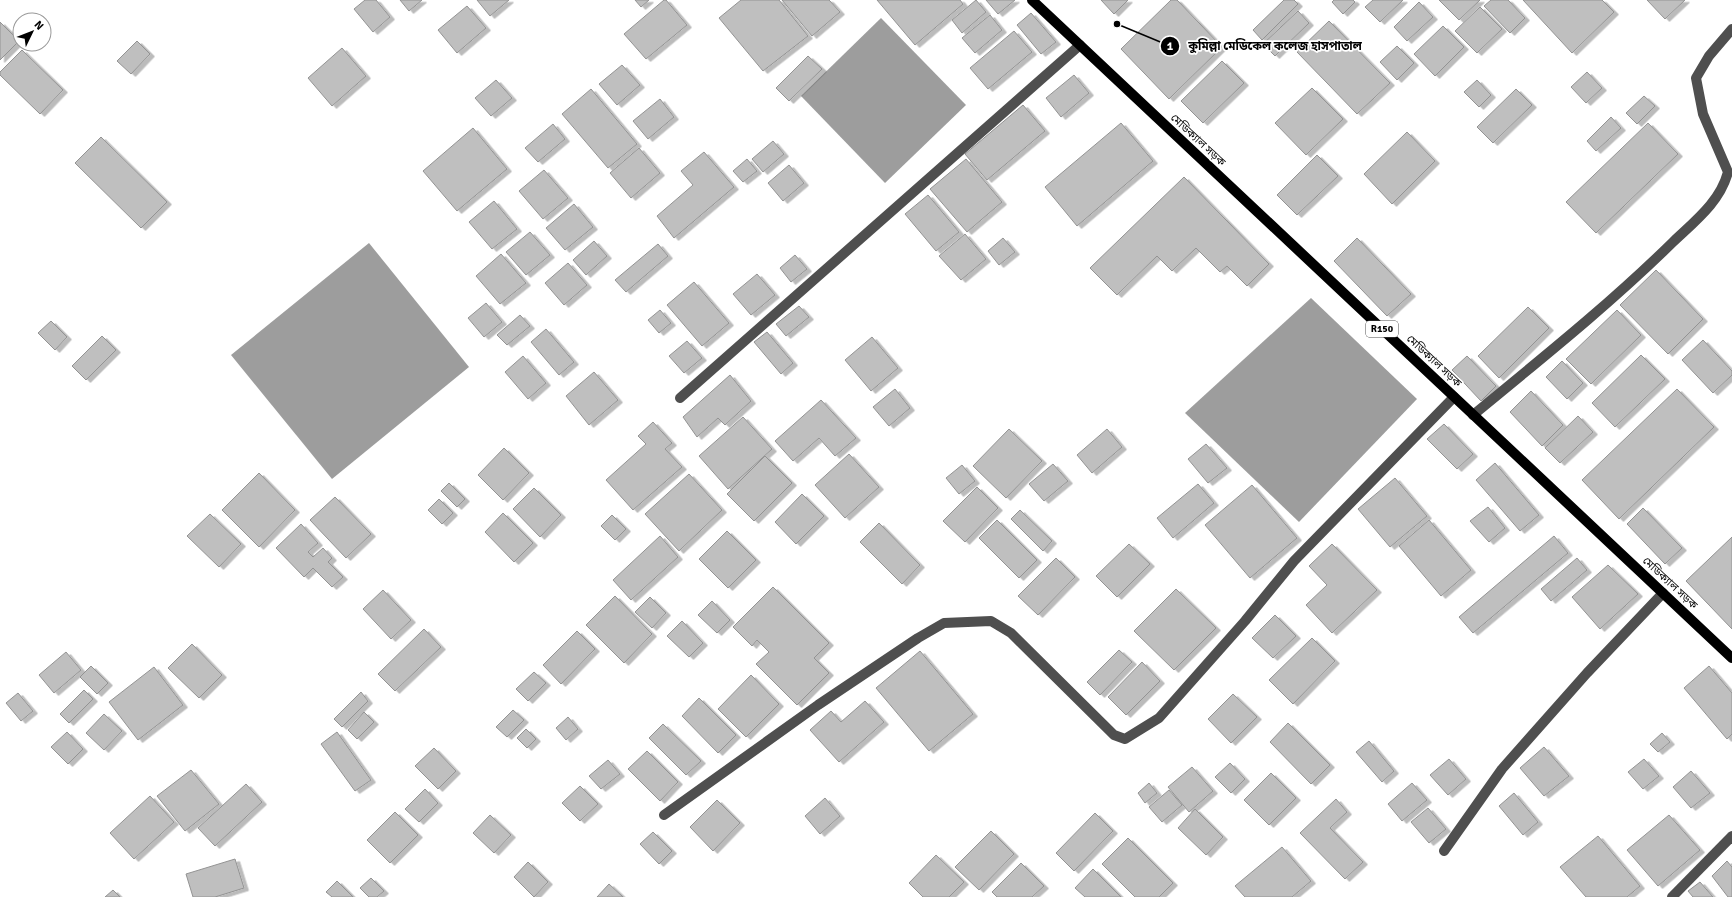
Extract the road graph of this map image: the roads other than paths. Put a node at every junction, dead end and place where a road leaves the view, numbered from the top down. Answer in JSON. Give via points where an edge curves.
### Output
{"nodes":[{"id":1,"x":1032,"y":0,"type":"edge"},
{"id":2,"x":1732,"y":29,"type":"edge"},
{"id":3,"x":1080,"y":45,"type":"junction"},
{"id":4,"x":1454,"y":396,"type":"junction"},
{"id":5,"x":680,"y":398,"type":"dead end"},
{"id":6,"x":1473,"y":416,"type":"junction"},
{"id":7,"x":1663,"y":593,"type":"junction"},
{"id":8,"x":1732,"y":658,"type":"edge"},
{"id":9,"x":664,"y":815,"type":"dead end"},
{"id":10,"x":1732,"y":836,"type":"edge"},
{"id":11,"x":1444,"y":851,"type":"dead end"},
{"id":12,"x":1672,"y":897,"type":"edge"}],
"edges":[{"from":1,"to":3,"type":"main road","name":"মেডিক্যাল সড়ক","number":"R150"},
{"from":2,"to":6,"type":"street","via":[[1709,56],[1696,78],[1703,114],[1728,172],[1724,186],[1712,203],[1636,279]]},
{"from":3,"to":4,"type":"main road","name":"মেডিক্যাল সড়ক","number":"R150"},
{"from":3,"to":5,"type":"street"},
{"from":4,"to":6,"type":"main road","name":"মেডিক্যাল সড়ক","number":"R150"},
{"from":4,"to":9,"type":"street","via":[[1294,561],[1159,718],[1133,736],[1125,739],[1114,735],[1011,633],[991,621],[944,623],[818,705]]},
{"from":6,"to":7,"type":"main road","name":"মেডিক্যাল সড়ক","number":"R150"},
{"from":7,"to":8,"type":"main road","name":"মেডিক্যাল সড়ক","number":"R150"},
{"from":7,"to":11,"type":"street","via":[[1587,673],[1502,769]]},
{"from":10,"to":12,"type":"street"}]}
